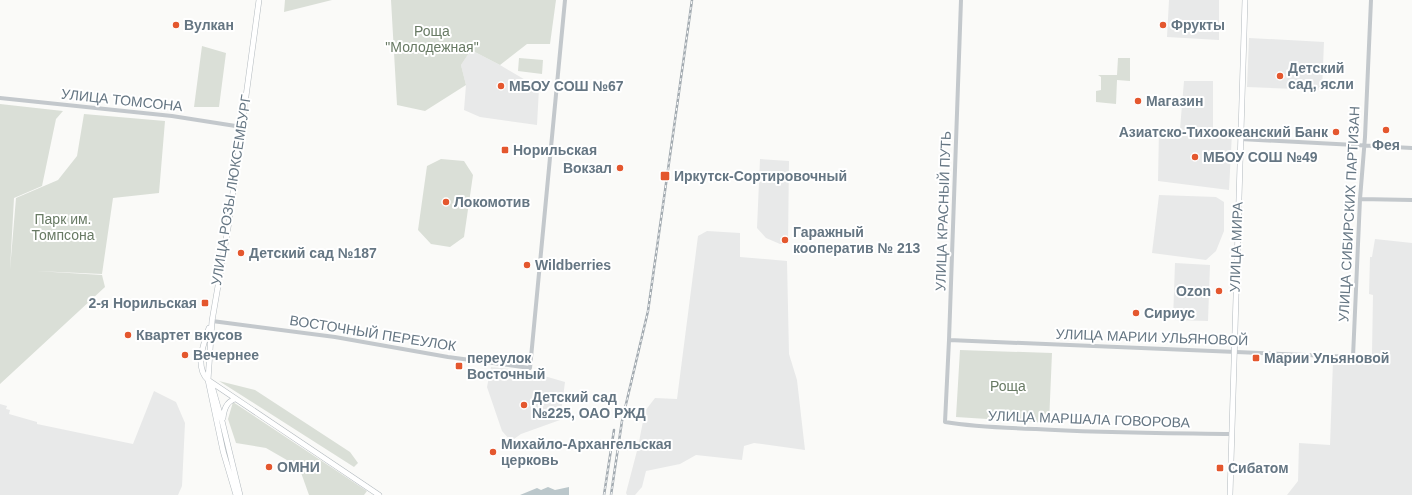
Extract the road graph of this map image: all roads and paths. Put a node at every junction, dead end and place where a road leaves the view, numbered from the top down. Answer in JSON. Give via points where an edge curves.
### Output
{"nodes":[{"id":1,"x":259,"y":0,"type":"edge"},
{"id":2,"x":565,"y":0,"type":"edge"},
{"id":3,"x":961,"y":0,"type":"edge"},
{"id":4,"x":1244,"y":0,"type":"edge"},
{"id":5,"x":1371,"y":0,"type":"edge"},
{"id":6,"x":0,"y":98,"type":"edge"},
{"id":7,"x":242,"y":127,"type":"junction"},
{"id":8,"x":1240,"y":140,"type":"junction"},
{"id":9,"x":1364,"y":146,"type":"junction"},
{"id":10,"x":1412,"y":148,"type":"edge"},
{"id":11,"x":1360,"y":199,"type":"junction"},
{"id":12,"x":1412,"y":200,"type":"edge"},
{"id":13,"x":212,"y":321,"type":"junction"},
{"id":14,"x":949,"y":340,"type":"junction"},
{"id":15,"x":1233,"y":351,"type":"junction"},
{"id":16,"x":1353,"y":357,"type":"joint"},
{"id":17,"x":208,"y":380,"type":"junction"},
{"id":18,"x":236,"y":399,"type":"junction"},
{"id":19,"x":222,"y":421,"type":"junction"},
{"id":20,"x":945,"y":422,"type":"joint"},
{"id":21,"x":1232,"y":434,"type":"junction"},
{"id":22,"x":226,"y":450,"type":"junction"},
{"id":23,"x":236,"y":495,"type":"edge"},
{"id":24,"x":240,"y":495,"type":"edge"},
{"id":25,"x":379,"y":495,"type":"edge"},
{"id":26,"x":1230,"y":495,"type":"edge"}],
"edges":[{"from":1,"to":7,"type":"main road","name":"УЛИЦА РОЗЫ ЛЮКСЕМБУРГ"},
{"from":2,"to":13,"type":"street","name":"ВОСТОЧНЫЙ ПЕРЕУЛОК","via":[[530,368],[448,357],[335,337]]},
{"from":3,"to":14,"type":"street","name":"УЛИЦА КРАСНЫЙ ПУТЬ"},
{"from":4,"to":8,"type":"main road","name":"УЛИЦА МИРА"},
{"from":5,"to":9,"type":"street","name":"УЛИЦА СИБИРСКИХ ПАРТИЗАН"},
{"from":6,"to":7,"type":"street","name":"УЛИЦА ТОМСОНА","via":[[172,116]]},
{"from":7,"to":13,"type":"main road","name":"УЛИЦА РОЗЫ ЛЮКСЕМБУРГ"},
{"from":8,"to":9,"type":"street"},
{"from":8,"to":15,"type":"main road","name":"УЛИЦА МИРА"},
{"from":9,"to":10,"type":"street"},
{"from":9,"to":11,"type":"street","name":"УЛИЦА СИБИРСКИХ ПАРТИЗАН"},
{"from":11,"to":12,"type":"street"},
{"from":11,"to":16,"type":"street","name":"УЛИЦА СИБИРСКИХ ПАРТИЗАН"},
{"from":13,"to":17,"type":"main road","name":"УЛИЦА РОЗЫ ЛЮКСЕМБУРГ"},
{"from":14,"to":15,"type":"street","name":"УЛИЦА МАРИИ УЛЬЯНОВОЙ"},
{"from":14,"to":20,"type":"street","name":"УЛИЦА КРАСНЫЙ ПУТЬ"},
{"from":15,"to":16,"type":"street","name":"УЛИЦА МАРИИ УЛЬЯНОВОЙ"},
{"from":15,"to":21,"type":"main road","name":"УЛИЦА МИРА"},
{"from":17,"to":18,"type":"main road"},
{"from":17,"to":19,"type":"main road","name":"УЛИЦА РОЗЫ ЛЮКСЕМБУРГ"},
{"from":17,"to":22,"type":"main road","name":"УЛИЦА РОЗЫ ЛЮКСЕМБУРГ"},
{"from":18,"to":19,"type":"main road","via":[[226,407]]},
{"from":18,"to":25,"type":"main road"},
{"from":19,"to":22,"type":"main road","name":"УЛИЦА РОЗЫ ЛЮКСЕМБУРГ"},
{"from":20,"to":21,"type":"street","name":"УЛИЦА МАРШАЛА ГОВОРОВА","via":[[966,426],[1056,430]]},
{"from":21,"to":26,"type":"main road","name":"УЛИЦА МИРА"},
{"from":22,"to":23,"type":"main road","name":"УЛИЦА РОЗЫ ЛЮКСЕМБУРГ"},
{"from":22,"to":24,"type":"main road","name":"УЛИЦА РОЗЫ ЛЮКСЕМБУРГ"}]}
